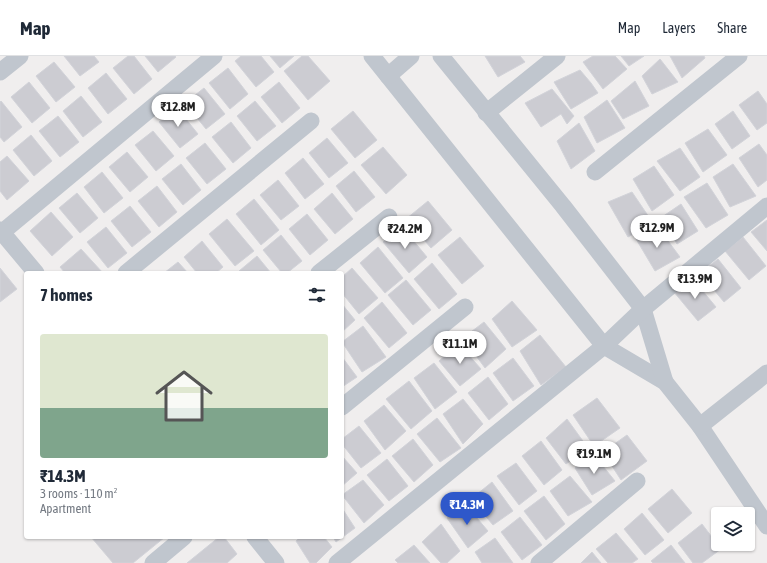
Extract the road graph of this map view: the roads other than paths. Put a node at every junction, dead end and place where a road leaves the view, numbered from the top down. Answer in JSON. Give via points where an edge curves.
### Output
{"nodes":[{"id":1,"x":20,"y":56,"type":"edge"},
{"id":2,"x":214,"y":56,"type":"edge"},
{"id":3,"x":372,"y":56,"type":"edge"},
{"id":4,"x":411,"y":56,"type":"edge"},
{"id":5,"x":441,"y":56,"type":"edge"},
{"id":6,"x":557,"y":56,"type":"edge"},
{"id":7,"x":739,"y":56,"type":"edge"},
{"id":8,"x":0,"y":72,"type":"edge"},
{"id":9,"x":388,"y":76,"type":"junction"},
{"id":10,"x":486,"y":113,"type":"junction"},
{"id":11,"x":311,"y":121,"type":"dead end"},
{"id":12,"x":596,"y":172,"type":"dead end"},
{"id":13,"x":767,"y":206,"type":"edge"},
{"id":14,"x":389,"y":217,"type":"dead end"},
{"id":15,"x":1,"y":232,"type":"edge"},
{"id":16,"x":34,"y":271,"type":"edge"},
{"id":17,"x":128,"y":271,"type":"edge"},
{"id":18,"x":322,"y":271,"type":"edge"},
{"id":19,"x":465,"y":307,"type":"dead end"},
{"id":20,"x":643,"y":309,"type":"junction"},
{"id":21,"x":604,"y":346,"type":"junction"},
{"id":22,"x":767,"y":373,"type":"edge"},
{"id":23,"x":665,"y":382,"type":"junction"},
{"id":24,"x":344,"y":405,"type":"edge"},
{"id":25,"x":700,"y":426,"type":"junction"},
{"id":26,"x":637,"y":481,"type":"dead end"},
{"id":27,"x":767,"y":526,"type":"edge"},
{"id":28,"x":182,"y":539,"type":"edge"},
{"id":29,"x":256,"y":539,"type":"edge"},
{"id":30,"x":153,"y":563,"type":"edge"},
{"id":31,"x":276,"y":563,"type":"edge"},
{"id":32,"x":337,"y":563,"type":"edge"},
{"id":33,"x":539,"y":563,"type":"edge"}],
"edges":[{"from":1,"to":8,"type":"street"},
{"from":2,"to":15,"type":"street"},
{"from":3,"to":9,"type":"street"},
{"from":4,"to":9,"type":"street"},
{"from":5,"to":10,"type":"street"},
{"from":6,"to":10,"type":"street"},
{"from":7,"to":12,"type":"street"},
{"from":9,"to":21,"type":"street"},
{"from":10,"to":20,"type":"street","via":[[564,206]]},
{"from":11,"to":17,"type":"street"},
{"from":13,"to":20,"type":"street"},
{"from":14,"to":18,"type":"street"},
{"from":15,"to":16,"type":"street"},
{"from":19,"to":24,"type":"street"},
{"from":20,"to":21,"type":"street"},
{"from":20,"to":23,"type":"street"},
{"from":21,"to":23,"type":"street"},
{"from":21,"to":32,"type":"street"},
{"from":22,"to":25,"type":"street"},
{"from":23,"to":25,"type":"street"},
{"from":25,"to":27,"type":"street"},
{"from":26,"to":33,"type":"street"},
{"from":28,"to":30,"type":"street"},
{"from":29,"to":31,"type":"street"}]}
